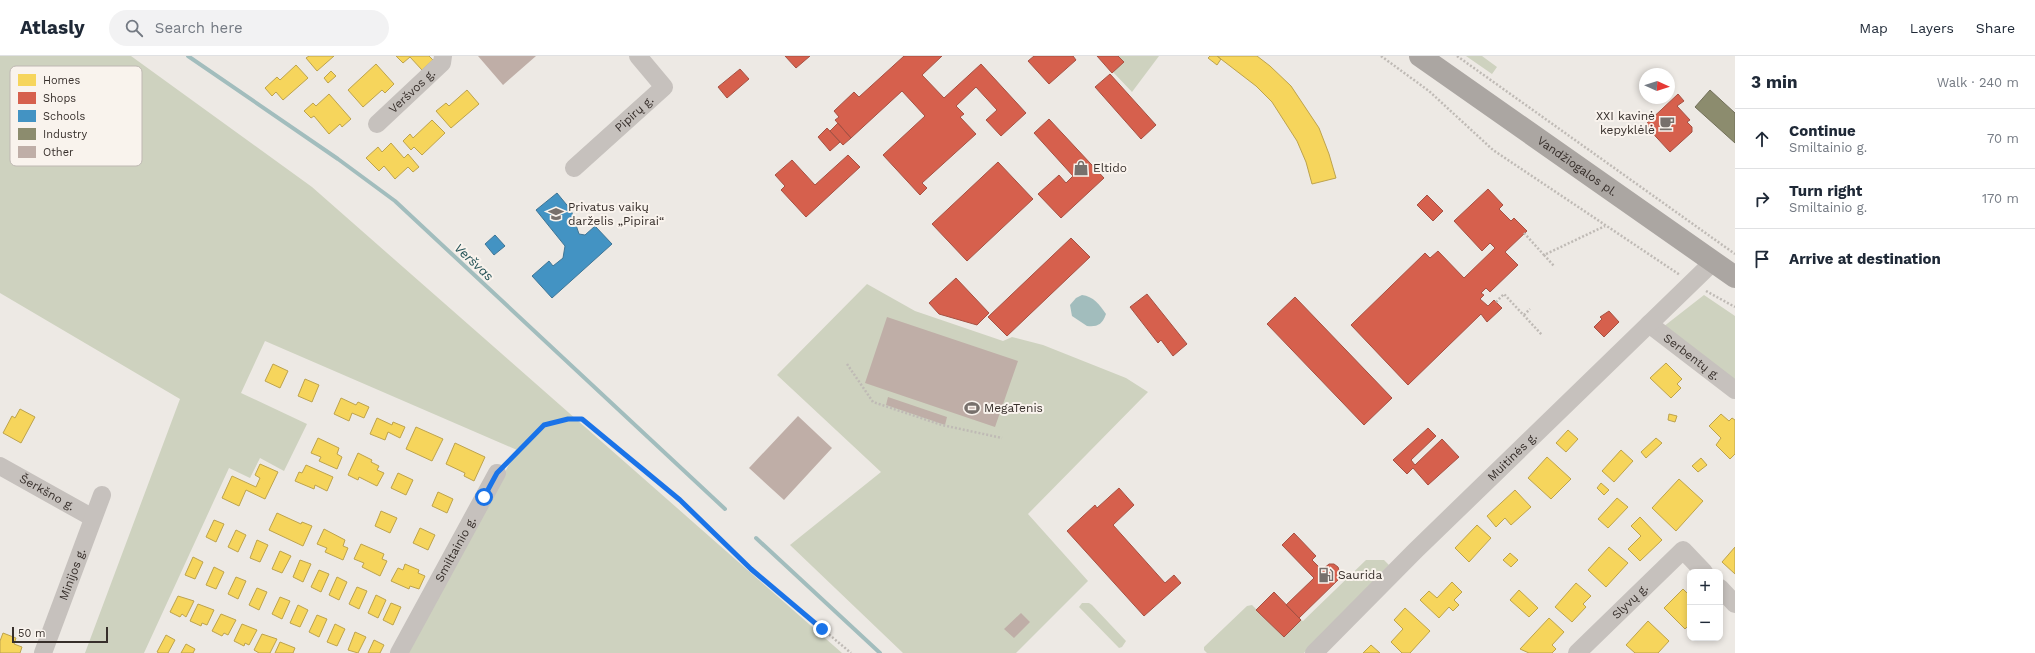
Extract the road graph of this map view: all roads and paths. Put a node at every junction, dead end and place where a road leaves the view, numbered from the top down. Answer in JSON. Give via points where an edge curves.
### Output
{"nodes":[{"id":1,"x":443,"y":56,"type":"edge"},
{"id":2,"x":638,"y":56,"type":"edge"},
{"id":3,"x":1381,"y":56,"type":"edge"},
{"id":4,"x":1420,"y":56,"type":"edge"},
{"id":5,"x":1457,"y":56,"type":"edge"},
{"id":6,"x":377,"y":124,"type":"dead end"},
{"id":7,"x":574,"y":168,"type":"dead end"},
{"id":8,"x":1605,"y":226,"type":"junction"},
{"id":9,"x":1524,"y":233,"type":"dead end"},
{"id":10,"x":1735,"y":254,"type":"edge"},
{"id":11,"x":1544,"y":255,"type":"junction"},
{"id":12,"x":1713,"y":262,"type":"junction"},
{"id":13,"x":1554,"y":266,"type":"dead end"},
{"id":14,"x":1680,"y":276,"type":"dead end"},
{"id":15,"x":1735,"y":277,"type":"edge"},
{"id":16,"x":1706,"y":291,"type":"dead end"},
{"id":17,"x":1496,"y":302,"type":"dead end"},
{"id":18,"x":1735,"y":307,"type":"edge"},
{"id":19,"x":1530,"y":309,"type":"dead end"},
{"id":20,"x":1524,"y":315,"type":"junction"},
{"id":21,"x":1649,"y":324,"type":"junction"},
{"id":22,"x":1542,"y":334,"type":"dead end"},
{"id":23,"x":847,"y":364,"type":"dead end"},
{"id":24,"x":1735,"y":390,"type":"edge"},
{"id":25,"x":1002,"y":438,"type":"dead end"},
{"id":26,"x":0,"y":466,"type":"edge"},
{"id":27,"x":497,"y":473,"type":"joint"},
{"id":28,"x":102,"y":495,"type":"dead end"},
{"id":29,"x":93,"y":518,"type":"junction"},
{"id":30,"x":1701,"y":569,"type":"edge"},
{"id":31,"x":1723,"y":591,"type":"edge"},
{"id":32,"x":1735,"y":604,"type":"edge"},
{"id":33,"x":43,"y":653,"type":"edge"},
{"id":34,"x":399,"y":653,"type":"edge"},
{"id":35,"x":851,"y":653,"type":"edge"},
{"id":36,"x":1314,"y":653,"type":"edge"},
{"id":37,"x":1577,"y":653,"type":"edge"}],
"edges":[{"from":1,"to":6,"type":"street","name":"Veršvos g.","via":[[442,63]]},
{"from":2,"to":7,"type":"street","name":"Pipirų g.","via":[[664,87]]},
{"from":3,"to":8,"type":"path","via":[[1430,91],[1493,150]]},
{"from":4,"to":12,"type":"main road","name":"Vandžiogalos pl."},
{"from":5,"to":10,"type":"path"},
{"from":8,"to":11,"type":"path"},
{"from":8,"to":14,"type":"path"},
{"from":9,"to":11,"type":"path"},
{"from":11,"to":13,"type":"path"},
{"from":12,"to":15,"type":"main road","name":"Vandžiogalos pl."},
{"from":12,"to":21,"type":"street","name":"Muitinės g."},
{"from":16,"to":18,"type":"path"},
{"from":17,"to":20,"type":"path","via":[[1504,294]]},
{"from":19,"to":20,"type":"path"},
{"from":20,"to":22,"type":"path"},
{"from":21,"to":24,"type":"street","name":"Serbentų g."},
{"from":21,"to":36,"type":"street","name":"Muitinės g.","via":[[1421,545]]},
{"from":23,"to":25,"type":"path","via":[[873,402],[942,426]]},
{"from":26,"to":29,"type":"street","name":"Šerkšno g."},
{"from":27,"to":34,"type":"street","name":"Smiltainio g."},
{"from":27,"to":35,"type":"path","via":[[544,425],[568,419],[582,419],[680,500],[751,569]]},
{"from":28,"to":29,"type":"street","name":"Minijos g."},
{"from":29,"to":33,"type":"street","name":"Minijos g."},
{"from":30,"to":37,"type":"street","name":"Slyvų g.","via":[[1683,550]]},
{"from":31,"to":32,"type":"street"}]}
